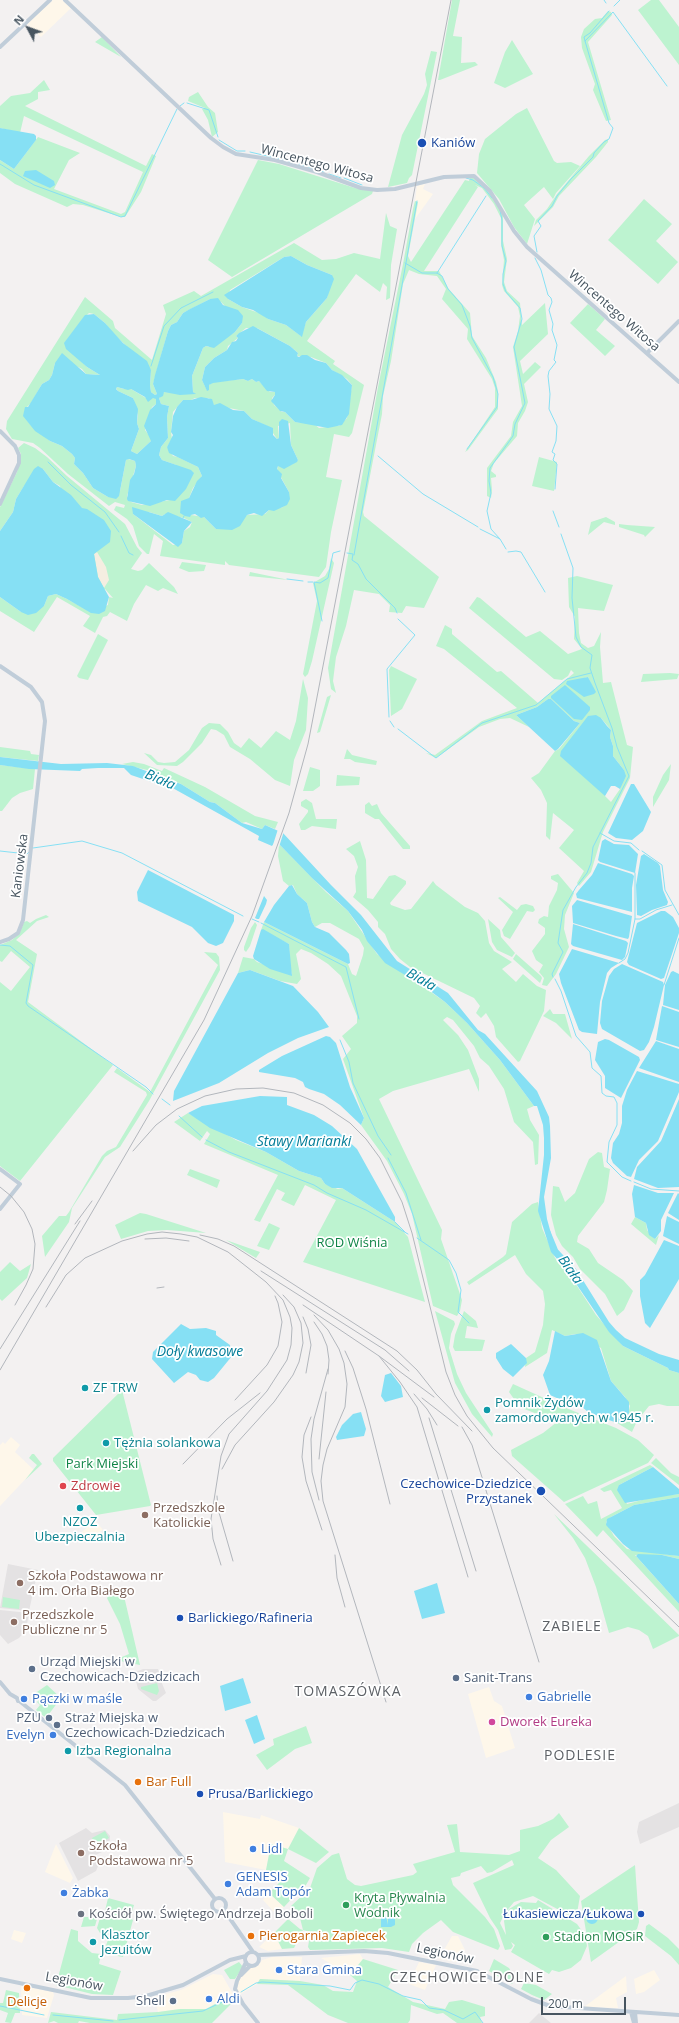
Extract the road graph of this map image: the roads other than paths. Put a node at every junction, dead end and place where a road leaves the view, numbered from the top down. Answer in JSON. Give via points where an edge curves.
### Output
{"nodes":[{"id":1,"x":50,"y":0,"type":"edge"},
{"id":2,"x":65,"y":0,"type":"edge"},
{"id":3,"x":0,"y":47,"type":"edge"},
{"id":4,"x":679,"y":321,"type":"edge"},
{"id":5,"x":647,"y":353,"type":"junction"},
{"id":6,"x":679,"y":382,"type":"edge"},
{"id":7,"x":0,"y":431,"type":"edge"},
{"id":8,"x":0,"y":504,"type":"edge"},
{"id":9,"x":0,"y":666,"type":"edge"},
{"id":10,"x":0,"y":942,"type":"edge"},
{"id":11,"x":0,"y":1169,"type":"edge"},
{"id":12,"x":0,"y":1210,"type":"edge"},
{"id":13,"x":0,"y":1682,"type":"edge"},
{"id":14,"x":215,"y":1899,"type":"junction"},
{"id":15,"x":224,"y":1910,"type":"junction"},
{"id":16,"x":249,"y":1954,"type":"junction"},
{"id":17,"x":258,"y":1955,"type":"junction"},
{"id":18,"x":270,"y":1955,"type":"junction"},
{"id":19,"x":233,"y":1959,"type":"junction"},
{"id":20,"x":258,"y":1962,"type":"junction"},
{"id":21,"x":247,"y":1963,"type":"junction"},
{"id":22,"x":0,"y":1980,"type":"edge"},
{"id":23,"x":633,"y":2012,"type":"junction"},
{"id":24,"x":679,"y":2015,"type":"edge"},
{"id":25,"x":258,"y":2023,"type":"edge"},
{"id":26,"x":635,"y":2023,"type":"edge"}],
"edges":[{"from":1,"to":3,"type":"street"},
{"from":2,"to":5,"type":"street","name":"Wincentego Witosa","via":[[211,138],[236,154],[275,160],[361,188],[377,190],[444,176],[474,176],[490,190],[514,231],[527,247]]},
{"from":4,"to":5,"type":"street"},
{"from":5,"to":6,"type":"street","name":"Wincentego Witosa"},
{"from":7,"to":8,"type":"street","via":[[13,443],[19,455],[16,472]]},
{"from":9,"to":10,"type":"street","name":"Kaniowska","via":[[25,682],[42,702],[45,721],[23,920],[18,933]]},
{"from":11,"to":12,"type":"street","via":[[20,1184]]},
{"from":13,"to":14,"type":"street","via":[[16,1700],[125,1785]]},
{"from":14,"to":15,"type":"street","via":[[221,1898],[225,1901],[227,1906]]},
{"from":14,"to":15,"type":"street","via":[[212,1905],[214,1910]]},
{"from":15,"to":16,"type":"street","via":[[244,1939]]},
{"from":16,"to":17,"type":"street"},
{"from":16,"to":19,"type":"street","name":"Legionów"},
{"from":16,"to":21,"type":"street"},
{"from":17,"to":18,"type":"street","name":"Legionów"},
{"from":17,"to":20,"type":"street"},
{"from":18,"to":20,"type":"street","name":"Legionów"},
{"from":18,"to":23,"type":"street","name":"Legionów","via":[[364,1951],[388,1953],[477,1971],[550,2006]]},
{"from":19,"to":21,"type":"street"},
{"from":19,"to":22,"type":"street","name":"Legionów","via":[[183,1985],[146,1996],[128,1998],[91,1998]]},
{"from":20,"to":21,"type":"street","name":"Legionów","via":[[256,1965]]},
{"from":21,"to":25,"type":"street","name":"Legionów","via":[[235,1986],[236,1992]]},
{"from":23,"to":24,"type":"street","name":"Legionów"},
{"from":23,"to":26,"type":"street"}]}
